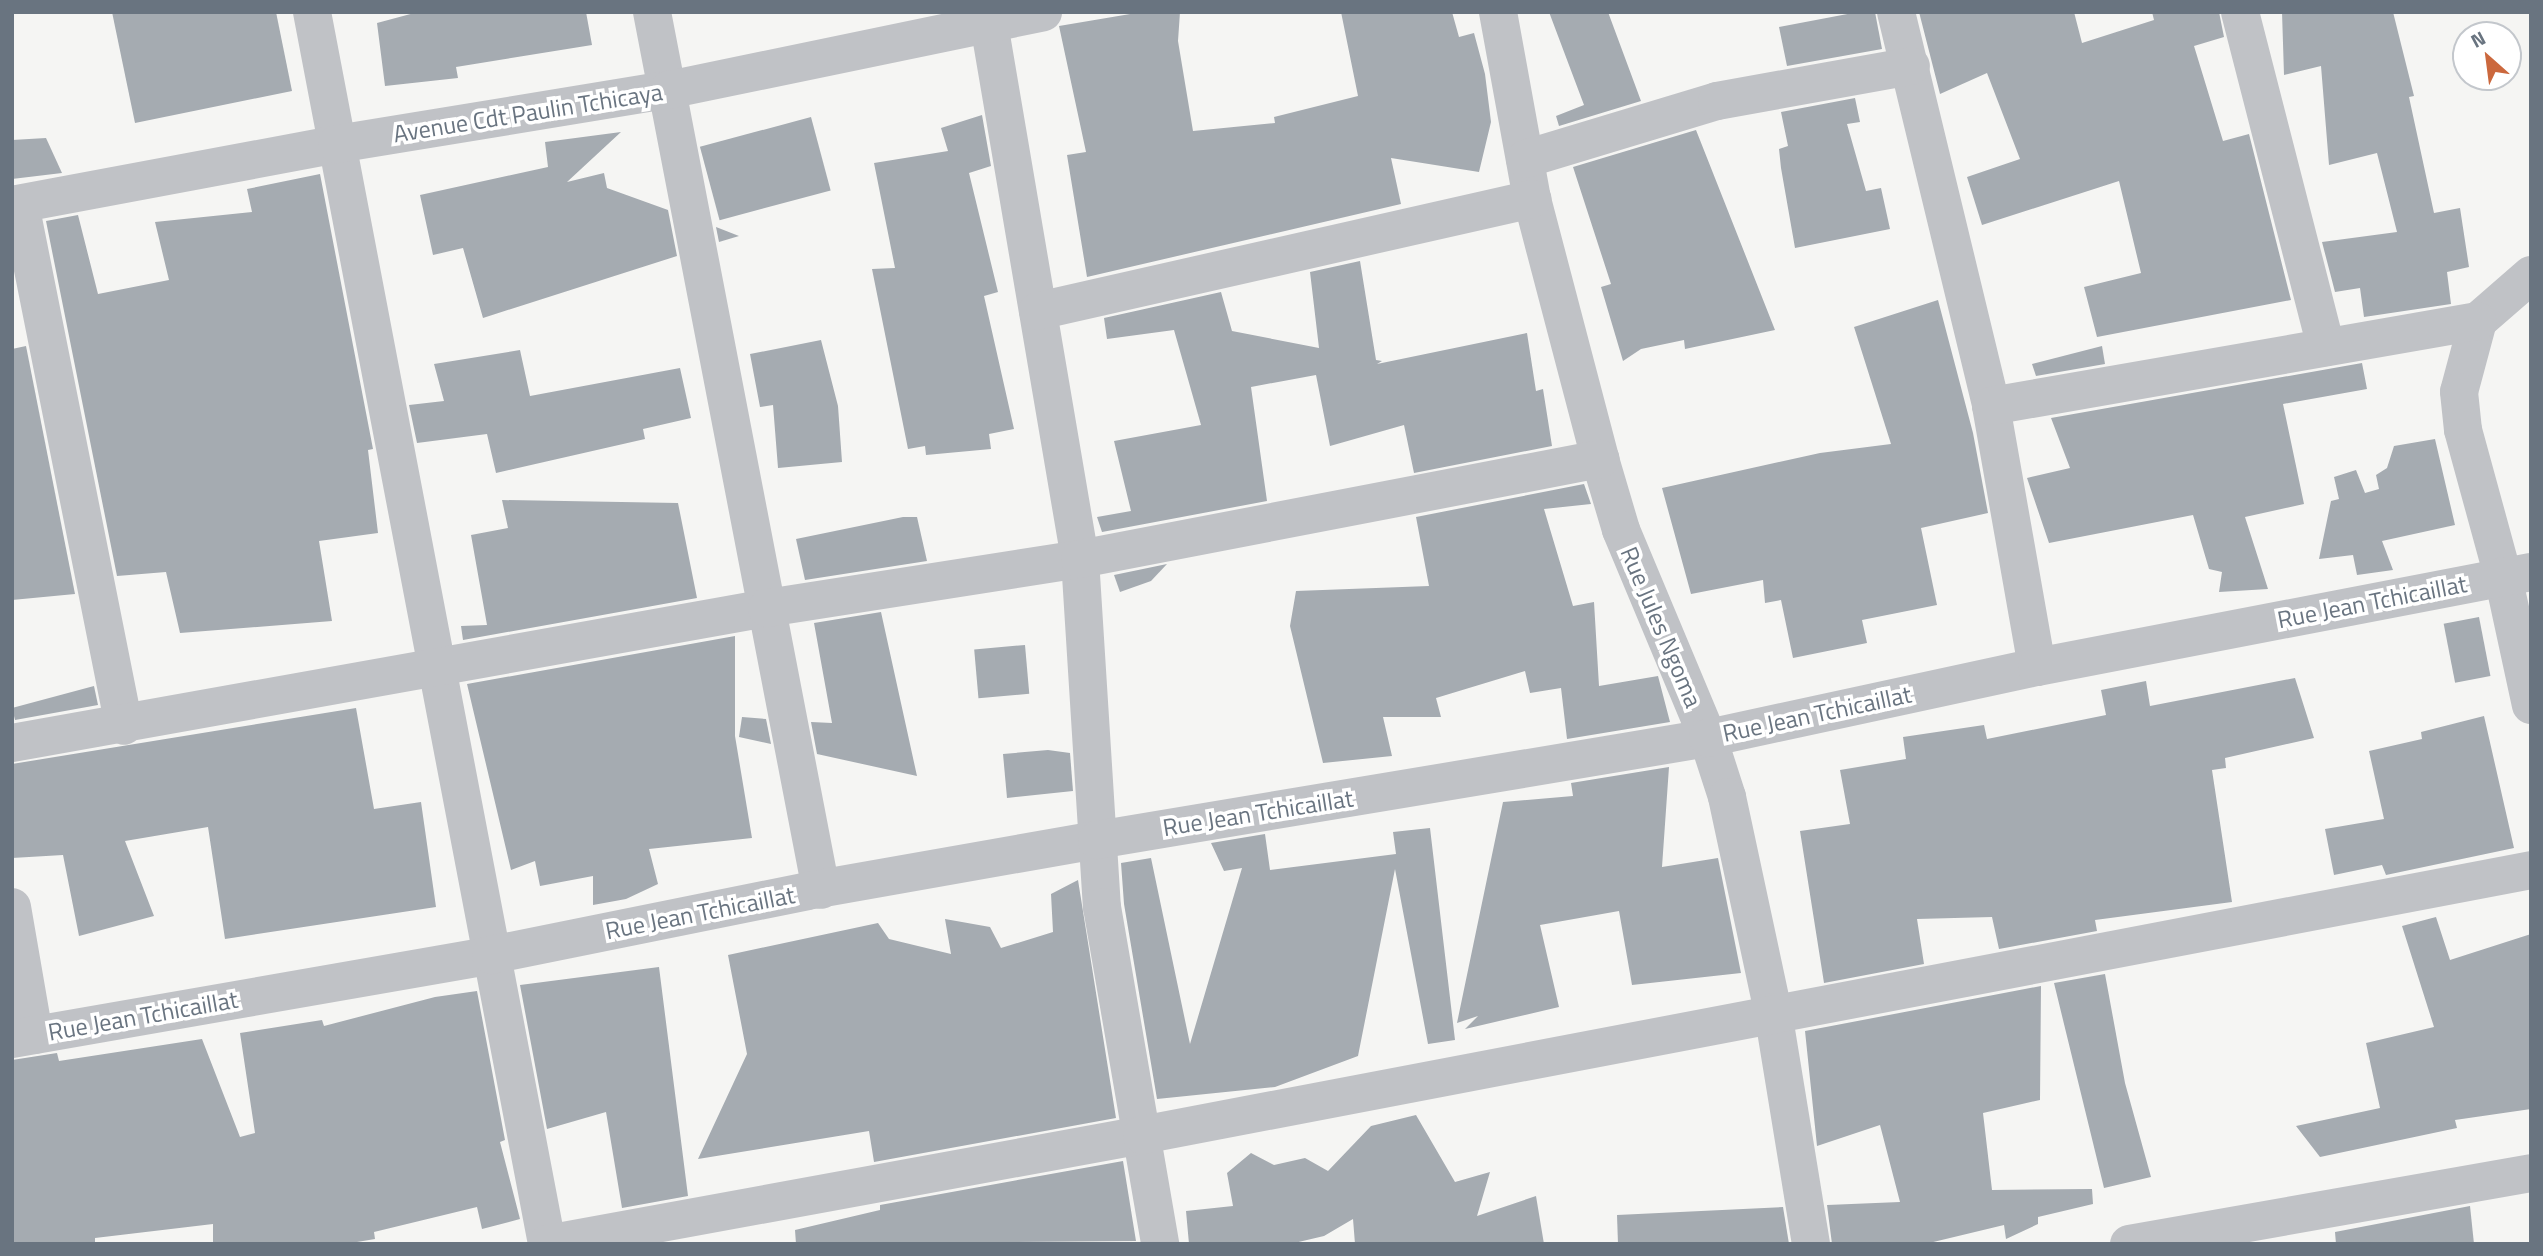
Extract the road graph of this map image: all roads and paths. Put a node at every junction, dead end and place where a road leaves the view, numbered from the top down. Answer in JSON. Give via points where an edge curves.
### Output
{"nodes":[{"id":1,"x":312,"y":12,"type":"edge"},
{"id":2,"x":652,"y":12,"type":"edge"},
{"id":3,"x":1043,"y":12,"type":"edge"},
{"id":4,"x":1498,"y":12,"type":"edge"},
{"id":5,"x":1896,"y":12,"type":"edge"},
{"id":6,"x":2240,"y":12,"type":"edge"},
{"id":7,"x":989,"y":19,"type":"edge"},
{"id":8,"x":1911,"y":66,"type":"junction"},
{"id":9,"x":668,"y":90,"type":"junction"},
{"id":10,"x":337,"y":144,"type":"junction"},
{"id":11,"x":1525,"y":159,"type":"junction"},
{"id":12,"x":1532,"y":199,"type":"junction"},
{"id":13,"x":16,"y":204,"type":"edge"},
{"id":14,"x":2531,"y":275,"type":"edge"},
{"id":15,"x":1038,"y":311,"type":"junction"},
{"id":16,"x":2478,"y":321,"type":"junction"},
{"id":17,"x":2326,"y":347,"type":"junction"},
{"id":18,"x":1991,"y":406,"type":"junction"},
{"id":19,"x":1600,"y":459,"type":"junction"},
{"id":20,"x":1080,"y":559,"type":"junction"},
{"id":21,"x":2517,"y":574,"type":"edge"},
{"id":22,"x":768,"y":608,"type":"junction"},
{"id":23,"x":2037,"y":667,"type":"junction"},
{"id":24,"x":437,"y":670,"type":"junction"},
{"id":25,"x":2531,"y":705,"type":"edge"},
{"id":26,"x":124,"y":726,"type":"junction"},
{"id":27,"x":1708,"y":738,"type":"junction"},
{"id":28,"x":12,"y":743,"type":"edge"},
{"id":29,"x":1097,"y":840,"type":"junction"},
{"id":30,"x":2531,"y":870,"type":"edge"},
{"id":31,"x":821,"y":890,"type":"junction"},
{"id":32,"x":12,"y":907,"type":"edge"},
{"id":33,"x":491,"y":955,"type":"junction"},
{"id":34,"x":1773,"y":1012,"type":"junction"},
{"id":35,"x":23,"y":1037,"type":"edge"},
{"id":36,"x":1142,"y":1135,"type":"junction"},
{"id":37,"x":2531,"y":1172,"type":"edge"},
{"id":38,"x":547,"y":1244,"type":"edge"},
{"id":39,"x":1160,"y":1244,"type":"edge"},
{"id":40,"x":1811,"y":1244,"type":"edge"},
{"id":41,"x":2129,"y":1244,"type":"edge"}],
"edges":[{"from":1,"to":10,"type":"street"},
{"from":2,"to":9,"type":"street"},
{"from":3,"to":7,"type":"street","name":"Avenue Cdt Paulin Tchicaya"},
{"from":4,"to":11,"type":"street","name":"Rue Jules Ngoma"},
{"from":5,"to":8,"type":"street"},
{"from":6,"to":17,"type":"street"},
{"from":7,"to":9,"type":"street","name":"Avenue Cdt Paulin Tchicaya"},
{"from":7,"to":15,"type":"street"},
{"from":8,"to":11,"type":"street","via":[[1717,102]]},
{"from":8,"to":18,"type":"street"},
{"from":9,"to":10,"type":"street","name":"Avenue Cdt Paulin Tchicaya"},
{"from":9,"to":22,"type":"street"},
{"from":10,"to":13,"type":"street","name":"Avenue Cdt Paulin Tchicaya"},
{"from":10,"to":24,"type":"street"},
{"from":11,"to":12,"type":"street","name":"Rue Jules Ngoma"},
{"from":12,"to":15,"type":"street"},
{"from":12,"to":19,"type":"street","name":"Rue Jules Ngoma"},
{"from":13,"to":26,"type":"street"},
{"from":14,"to":16,"type":"street"},
{"from":15,"to":20,"type":"street"},
{"from":16,"to":17,"type":"street"},
{"from":16,"to":21,"type":"street","via":[[2459,392],[2463,429]]},
{"from":17,"to":18,"type":"street"},
{"from":18,"to":23,"type":"street"},
{"from":19,"to":20,"type":"street"},
{"from":19,"to":27,"type":"street","name":"Rue Jules Ngoma","via":[[1621,530]]},
{"from":20,"to":22,"type":"street"},
{"from":20,"to":29,"type":"street"},
{"from":21,"to":23,"type":"street","name":"Rue Jean Tchicaillat"},
{"from":21,"to":25,"type":"street"},
{"from":22,"to":24,"type":"street"},
{"from":22,"to":31,"type":"street"},
{"from":23,"to":27,"type":"street","name":"Rue Jean Tchicaillat"},
{"from":24,"to":26,"type":"street"},
{"from":24,"to":33,"type":"street"},
{"from":26,"to":28,"type":"street"},
{"from":27,"to":29,"type":"street","name":"Rue Jean Tchicaillat"},
{"from":27,"to":34,"type":"street","name":"Rue Jules Ngoma","via":[[1727,797]]},
{"from":29,"to":31,"type":"street","name":"Rue Jean Tchicaillat"},
{"from":29,"to":36,"type":"street","via":[[1102,907]]},
{"from":30,"to":34,"type":"street"},
{"from":31,"to":33,"type":"street","name":"Rue Jean Tchicaillat"},
{"from":32,"to":35,"type":"street"},
{"from":33,"to":35,"type":"street","name":"Rue Jean Tchicaillat"},
{"from":33,"to":38,"type":"street"},
{"from":34,"to":36,"type":"street"},
{"from":34,"to":40,"type":"street","name":"Rue Jules Ngoma"},
{"from":36,"to":38,"type":"street"},
{"from":36,"to":39,"type":"street"},
{"from":37,"to":41,"type":"street"}]}
